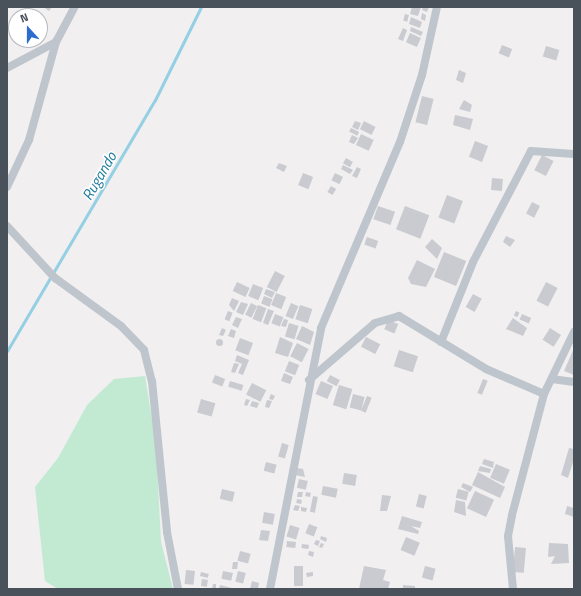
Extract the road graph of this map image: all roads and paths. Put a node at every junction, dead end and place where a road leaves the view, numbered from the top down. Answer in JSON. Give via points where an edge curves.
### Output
{"nodes":[{"id":1,"x":75,"y":7,"type":"edge"},
{"id":2,"x":437,"y":7,"type":"edge"},
{"id":3,"x":56,"y":42,"type":"junction"},
{"id":4,"x":7,"y":68,"type":"edge"},
{"id":5,"x":574,"y":154,"type":"edge"},
{"id":6,"x":7,"y":187,"type":"edge"},
{"id":7,"x":7,"y":226,"type":"edge"},
{"id":8,"x":574,"y":332,"type":"edge"},
{"id":9,"x":441,"y":342,"type":"junction"},
{"id":10,"x":552,"y":379,"type":"junction"},
{"id":11,"x":308,"y":381,"type":"junction"},
{"id":12,"x":574,"y":382,"type":"edge"},
{"id":13,"x":544,"y":394,"type":"junction"},
{"id":14,"x":178,"y":589,"type":"edge"},
{"id":15,"x":270,"y":589,"type":"edge"},
{"id":16,"x":512,"y":589,"type":"edge"}],
"edges":[{"from":1,"to":3,"type":"street"},
{"from":2,"to":11,"type":"street","via":[[422,75],[406,124],[383,187],[330,303]]},
{"from":3,"to":4,"type":"street"},
{"from":3,"to":6,"type":"street","via":[[29,140]]},
{"from":5,"to":9,"type":"street","via":[[531,151],[473,262]]},
{"from":7,"to":14,"type":"street","via":[[55,278],[121,326],[144,350],[152,380],[167,532]]},
{"from":8,"to":10,"type":"street"},
{"from":9,"to":11,"type":"street","via":[[410,320],[399,316],[386,318],[359,335]]},
{"from":9,"to":13,"type":"street","via":[[516,384]]},
{"from":10,"to":12,"type":"street"},
{"from":10,"to":13,"type":"street"},
{"from":11,"to":15,"type":"street"},
{"from":13,"to":16,"type":"street","via":[[508,536]]}]}
